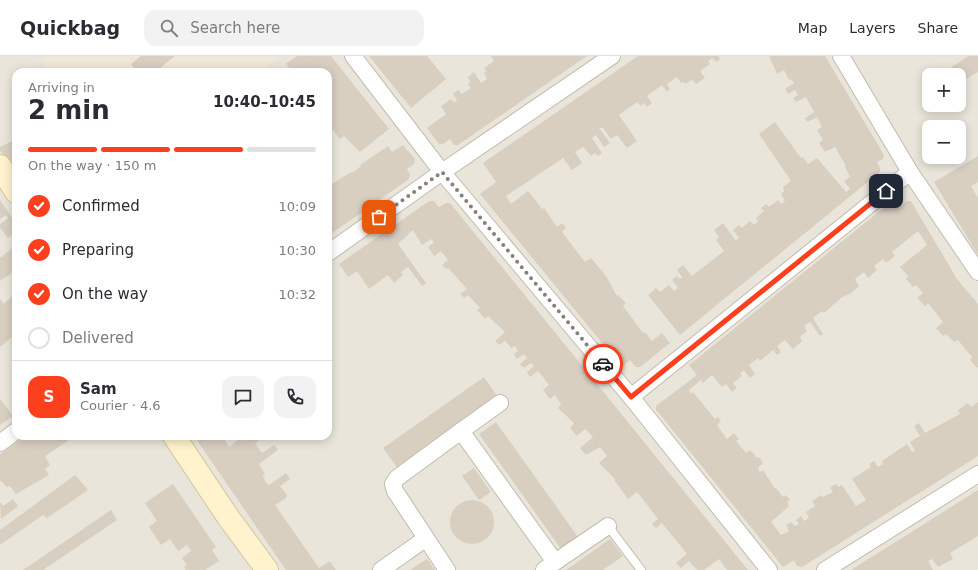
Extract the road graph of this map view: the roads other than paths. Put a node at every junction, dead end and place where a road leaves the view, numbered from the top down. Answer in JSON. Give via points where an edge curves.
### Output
{"nodes":[{"id":1,"x":353,"y":56,"type":"edge"},
{"id":2,"x":612,"y":56,"type":"edge"},
{"id":3,"x":841,"y":56,"type":"edge"},
{"id":4,"x":0,"y":166,"type":"edge"},
{"id":5,"x":442,"y":172,"type":"junction"},
{"id":6,"x":910,"y":172,"type":"junction"},
{"id":7,"x":12,"y":186,"type":"edge"},
{"id":8,"x":332,"y":250,"type":"edge"},
{"id":9,"x":978,"y":272,"type":"edge"},
{"id":10,"x":631,"y":397,"type":"junction"},
{"id":11,"x":500,"y":403,"type":"dead end"},
{"id":12,"x":461,"y":431,"type":"junction"},
{"id":13,"x":12,"y":434,"type":"edge"},
{"id":14,"x":177,"y":440,"type":"edge"},
{"id":15,"x":0,"y":443,"type":"edge"},
{"id":16,"x":978,"y":474,"type":"edge"},
{"id":17,"x":608,"y":526,"type":"joint"},
{"id":18,"x":425,"y":539,"type":"junction"},
{"id":19,"x":549,"y":566,"type":"edge"},
{"id":20,"x":267,"y":570,"type":"edge"},
{"id":21,"x":380,"y":570,"type":"edge"},
{"id":22,"x":447,"y":570,"type":"edge"},
{"id":23,"x":641,"y":570,"type":"edge"},
{"id":24,"x":769,"y":570,"type":"edge"},
{"id":25,"x":825,"y":570,"type":"edge"}],
"edges":[{"from":1,"to":5,"type":"street"},
{"from":2,"to":5,"type":"street"},
{"from":3,"to":6,"type":"street"},
{"from":4,"to":7,"type":"street"},
{"from":5,"to":8,"type":"street"},
{"from":5,"to":10,"type":"street"},
{"from":6,"to":9,"type":"street"},
{"from":6,"to":10,"type":"street"},
{"from":10,"to":24,"type":"street"},
{"from":11,"to":12,"type":"street"},
{"from":12,"to":18,"type":"street","via":[[394,481],[395,491]]},
{"from":12,"to":19,"type":"street"},
{"from":13,"to":15,"type":"street"},
{"from":14,"to":20,"type":"street"},
{"from":16,"to":25,"type":"street"},
{"from":17,"to":19,"type":"street"},
{"from":17,"to":23,"type":"lane"},
{"from":18,"to":21,"type":"street"},
{"from":18,"to":22,"type":"street"}]}
